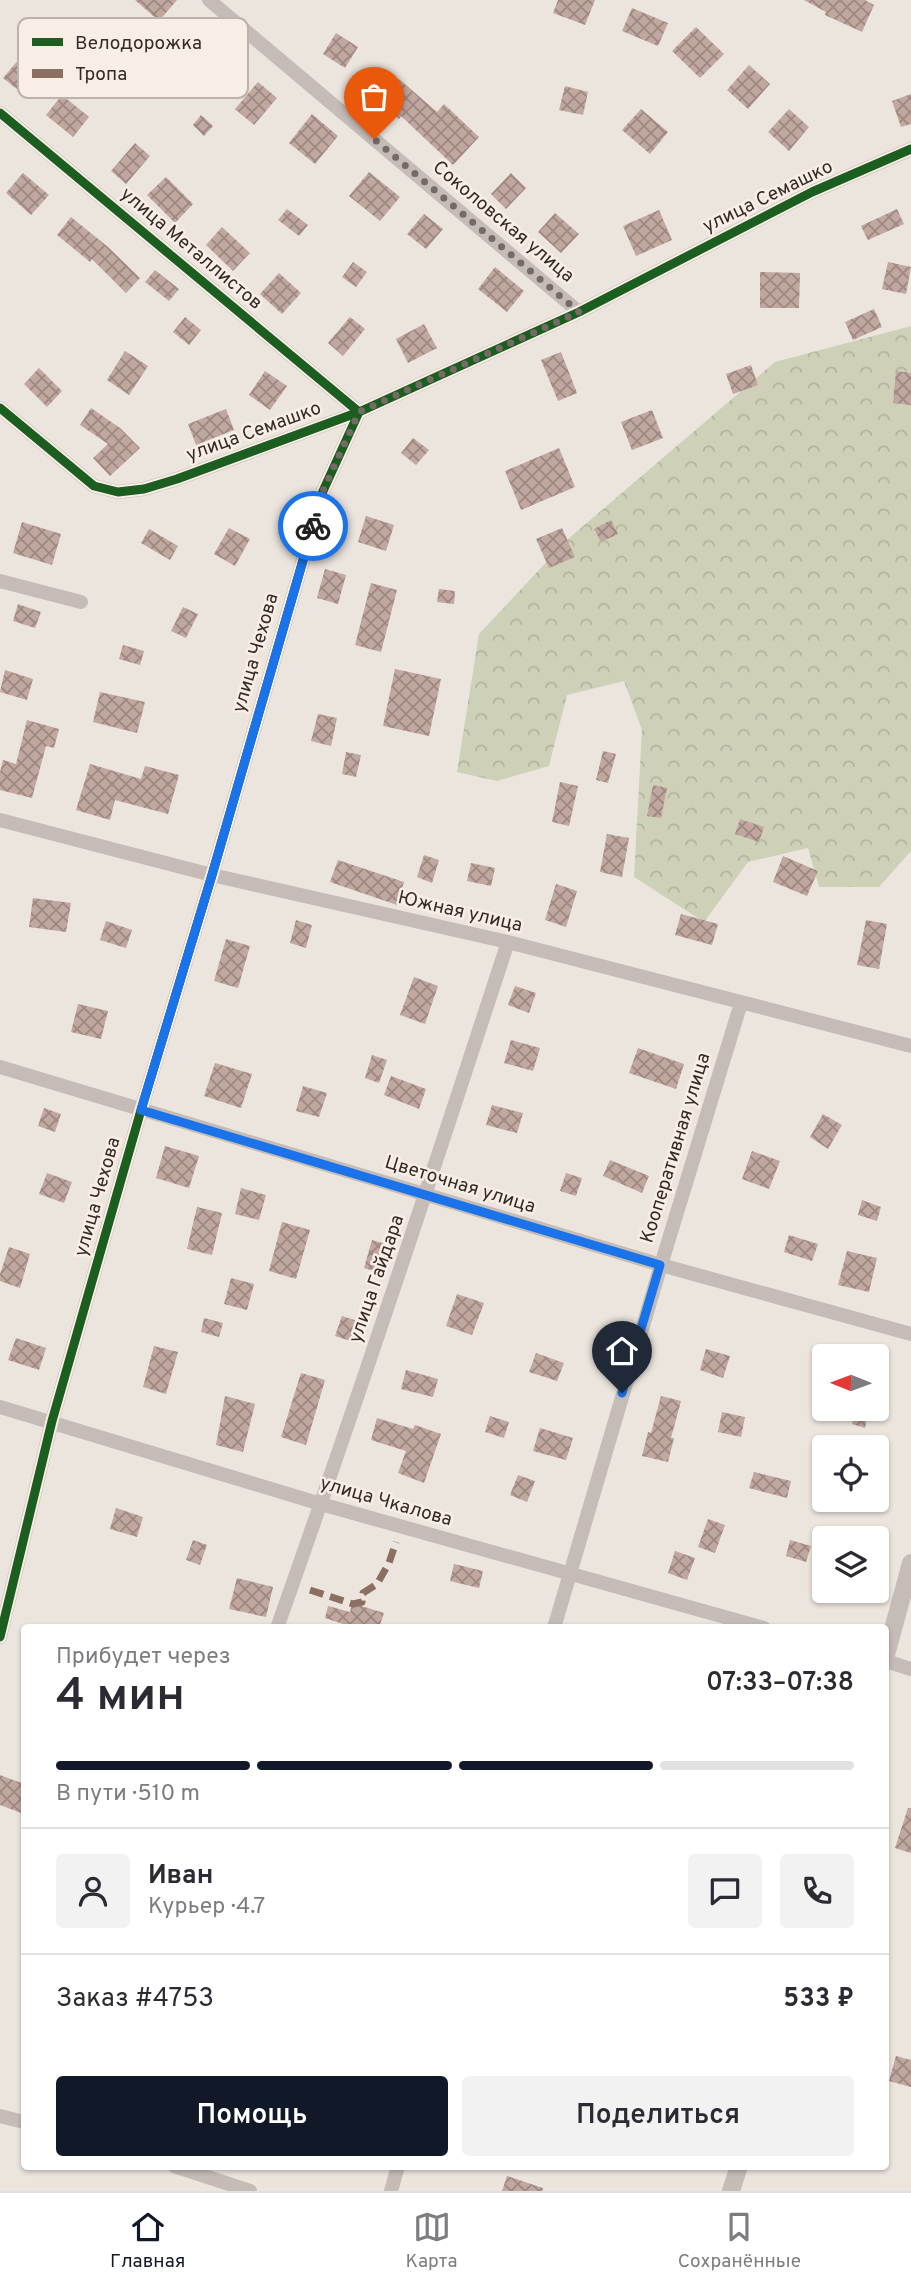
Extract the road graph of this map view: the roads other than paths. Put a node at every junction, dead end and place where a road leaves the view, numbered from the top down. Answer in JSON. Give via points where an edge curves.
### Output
{"nodes":[{"id":1,"x":209,"y":0,"type":"edge"},
{"id":2,"x":230,"y":18,"type":"edge"},
{"id":3,"x":248,"y":33,"type":"edge"},
{"id":4,"x":0,"y":113,"type":"edge"},
{"id":5,"x":911,"y":149,"type":"edge"},
{"id":6,"x":579,"y":312,"type":"junction"},
{"id":7,"x":0,"y":408,"type":"edge"},
{"id":8,"x":359,"y":412,"type":"junction"},
{"id":9,"x":0,"y":581,"type":"edge"},
{"id":10,"x":81,"y":602,"type":"dead end"},
{"id":11,"x":0,"y":820,"type":"edge"},
{"id":12,"x":212,"y":875,"type":"junction"},
{"id":13,"x":508,"y":942,"type":"junction"},
{"id":14,"x":741,"y":1003,"type":"junction"},
{"id":15,"x":911,"y":1046,"type":"edge"},
{"id":16,"x":0,"y":1068,"type":"edge"},
{"id":17,"x":141,"y":1110,"type":"junction"},
{"id":18,"x":425,"y":1195,"type":"junction"},
{"id":19,"x":660,"y":1265,"type":"junction"},
{"id":20,"x":911,"y":1334,"type":"edge"},
{"id":21,"x":0,"y":1407,"type":"edge"},
{"id":22,"x":52,"y":1421,"type":"junction"},
{"id":23,"x":321,"y":1504,"type":"junction"},
{"id":24,"x":911,"y":1563,"type":"edge"},
{"id":25,"x":569,"y":1574,"type":"junction"},
{"id":26,"x":278,"y":1624,"type":"edge"},
{"id":27,"x":555,"y":1624,"type":"edge"},
{"id":28,"x":750,"y":1624,"type":"edge"},
{"id":29,"x":0,"y":1637,"type":"edge"},
{"id":30,"x":889,"y":1644,"type":"edge"},
{"id":31,"x":889,"y":1662,"type":"edge"},
{"id":32,"x":911,"y":1669,"type":"edge"},
{"id":33,"x":0,"y":2116,"type":"edge"},
{"id":34,"x":21,"y":2121,"type":"edge"},
{"id":35,"x":186,"y":2170,"type":"edge"},
{"id":36,"x":397,"y":2170,"type":"edge"},
{"id":37,"x":737,"y":2170,"type":"edge"},
{"id":38,"x":250,"y":2191,"type":"edge"},
{"id":39,"x":391,"y":2191,"type":"edge"},
{"id":40,"x":732,"y":2191,"type":"edge"}],
"edges":[{"from":1,"to":2,"type":"street","name":"Соколовская улица"},
{"from":3,"to":6,"type":"street","name":"Соколовская улица"},
{"from":4,"to":8,"type":"street","name":"улица Металлистов"},
{"from":5,"to":6,"type":"street","name":"улица Семашко","via":[[812,192]]},
{"from":6,"to":8,"type":"street","name":"улица Семашко"},
{"from":7,"to":8,"type":"street","name":"улица Семашко","via":[[94,486],[118,492],[177,480]]},
{"from":8,"to":12,"type":"street","name":"улица Чехова","via":[[323,491]]},
{"from":9,"to":10,"type":"street"},
{"from":11,"to":12,"type":"street","name":"Южная улица"},
{"from":12,"to":13,"type":"street","name":"Южная улица"},
{"from":12,"to":17,"type":"street","name":"улица Чехова"},
{"from":13,"to":14,"type":"street","name":"Южная улица"},
{"from":13,"to":18,"type":"street","name":"улица Гайдара"},
{"from":14,"to":15,"type":"street","name":"Южная улица"},
{"from":14,"to":19,"type":"street","name":"Кооперативная улица"},
{"from":16,"to":17,"type":"street","name":"Цветочная улица"},
{"from":17,"to":18,"type":"street","name":"Цветочная улица"},
{"from":17,"to":22,"type":"street","name":"улица Чехова"},
{"from":18,"to":19,"type":"street","name":"Цветочная улица"},
{"from":18,"to":23,"type":"street","name":"улица Гайдара"},
{"from":19,"to":20,"type":"street","name":"Цветочная улица"},
{"from":19,"to":25,"type":"street","name":"Кооперативная улица"},
{"from":21,"to":22,"type":"street","name":"улица Чкалова"},
{"from":22,"to":23,"type":"street","name":"улица Чкалова"},
{"from":22,"to":29,"type":"street","name":"улица Чехова"},
{"from":23,"to":25,"type":"street","name":"улица Чкалова"},
{"from":23,"to":26,"type":"street","name":"улица Гайдара"},
{"from":24,"to":30,"type":"street"},
{"from":25,"to":27,"type":"street","name":"Кооперативная улица"},
{"from":25,"to":28,"type":"street","name":"улица Чкалова"},
{"from":31,"to":32,"type":"street"},
{"from":33,"to":34,"type":"street"},
{"from":35,"to":38,"type":"street"},
{"from":36,"to":39,"type":"street"},
{"from":37,"to":40,"type":"street"}]}
